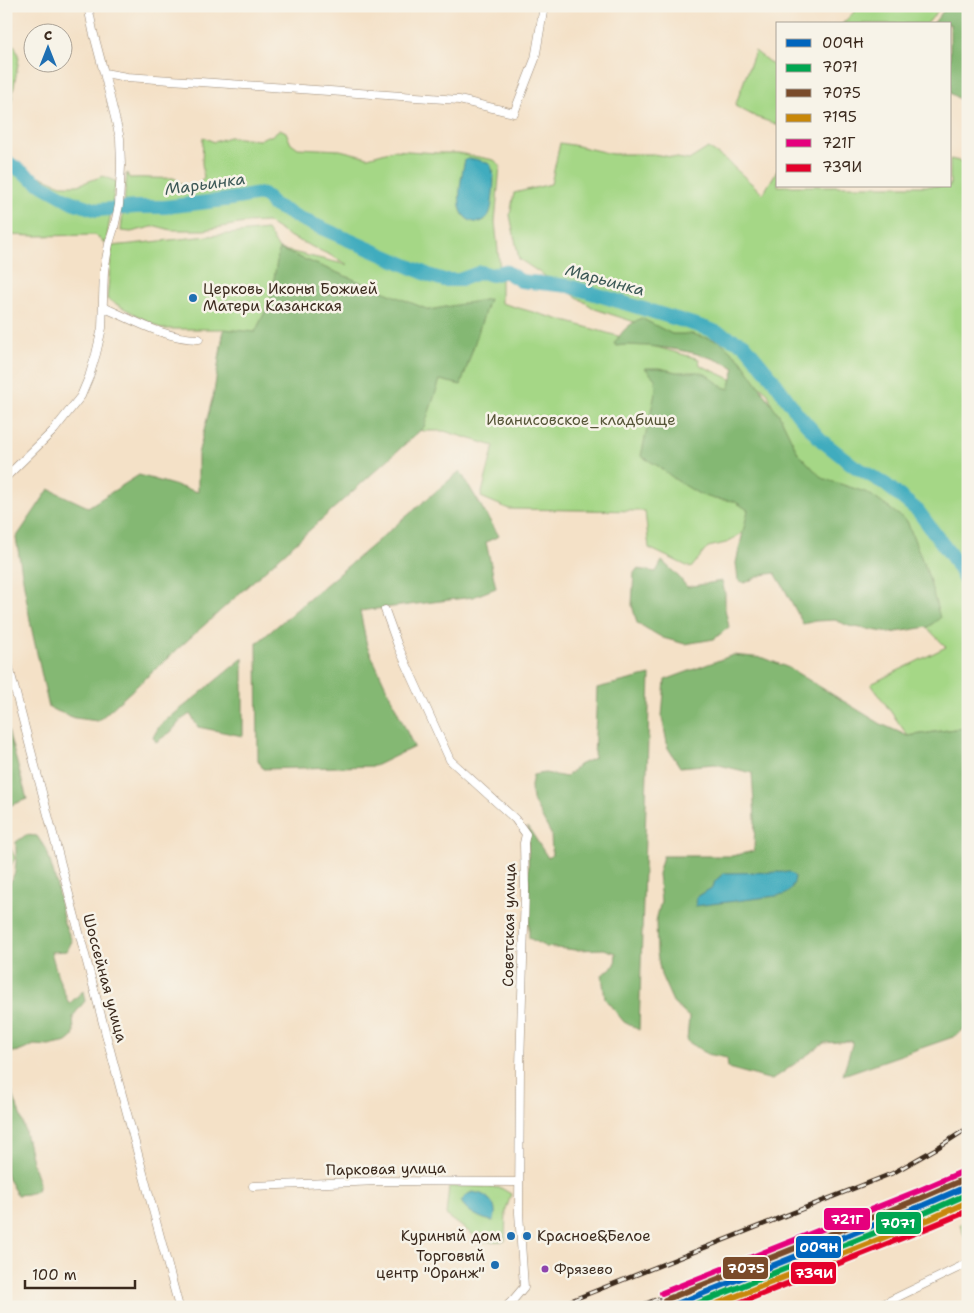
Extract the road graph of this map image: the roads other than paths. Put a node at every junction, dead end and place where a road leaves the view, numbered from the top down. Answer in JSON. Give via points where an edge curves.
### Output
{"nodes":[{"id":1,"x":88,"y":6,"type":"edge"},
{"id":2,"x":544,"y":6,"type":"edge"},
{"id":3,"x":104,"y":73,"type":"junction"},
{"id":4,"x":103,"y":307,"type":"junction"},
{"id":5,"x":199,"y":339,"type":"dead end"},
{"id":6,"x":6,"y":477,"type":"edge"},
{"id":7,"x":385,"y":610,"type":"dead end"},
{"id":8,"x":6,"y":656,"type":"edge"},
{"id":9,"x":519,"y":1182,"type":"junction"},
{"id":10,"x":253,"y":1186,"type":"dead end"},
{"id":11,"x":968,"y":1262,"type":"edge"},
{"id":12,"x":179,"y":1307,"type":"edge"},
{"id":13,"x":506,"y":1307,"type":"edge"},
{"id":14,"x":877,"y":1307,"type":"edge"}],
"edges":[{"from":1,"to":3,"type":"street"},
{"from":2,"to":3,"type":"street","via":[[535,59],[514,113],[459,100]]},
{"from":3,"to":4,"type":"street","via":[[120,138],[122,166],[118,209],[104,270]]},
{"from":4,"to":5,"type":"street","via":[[161,332]]},
{"from":4,"to":6,"type":"street","via":[[96,354],[81,396],[54,430]]},
{"from":7,"to":9,"type":"street","name":"Советская улица","via":[[450,760],[515,819],[526,834]]},
{"from":8,"to":12,"type":"street","name":"Шоссейная улица"},
{"from":9,"to":10,"type":"street","name":"Парковая улица","via":[[379,1181]]},
{"from":9,"to":13,"type":"street","name":"Советская улица","via":[[524,1286]]},
{"from":11,"to":14,"type":"street"}]}
